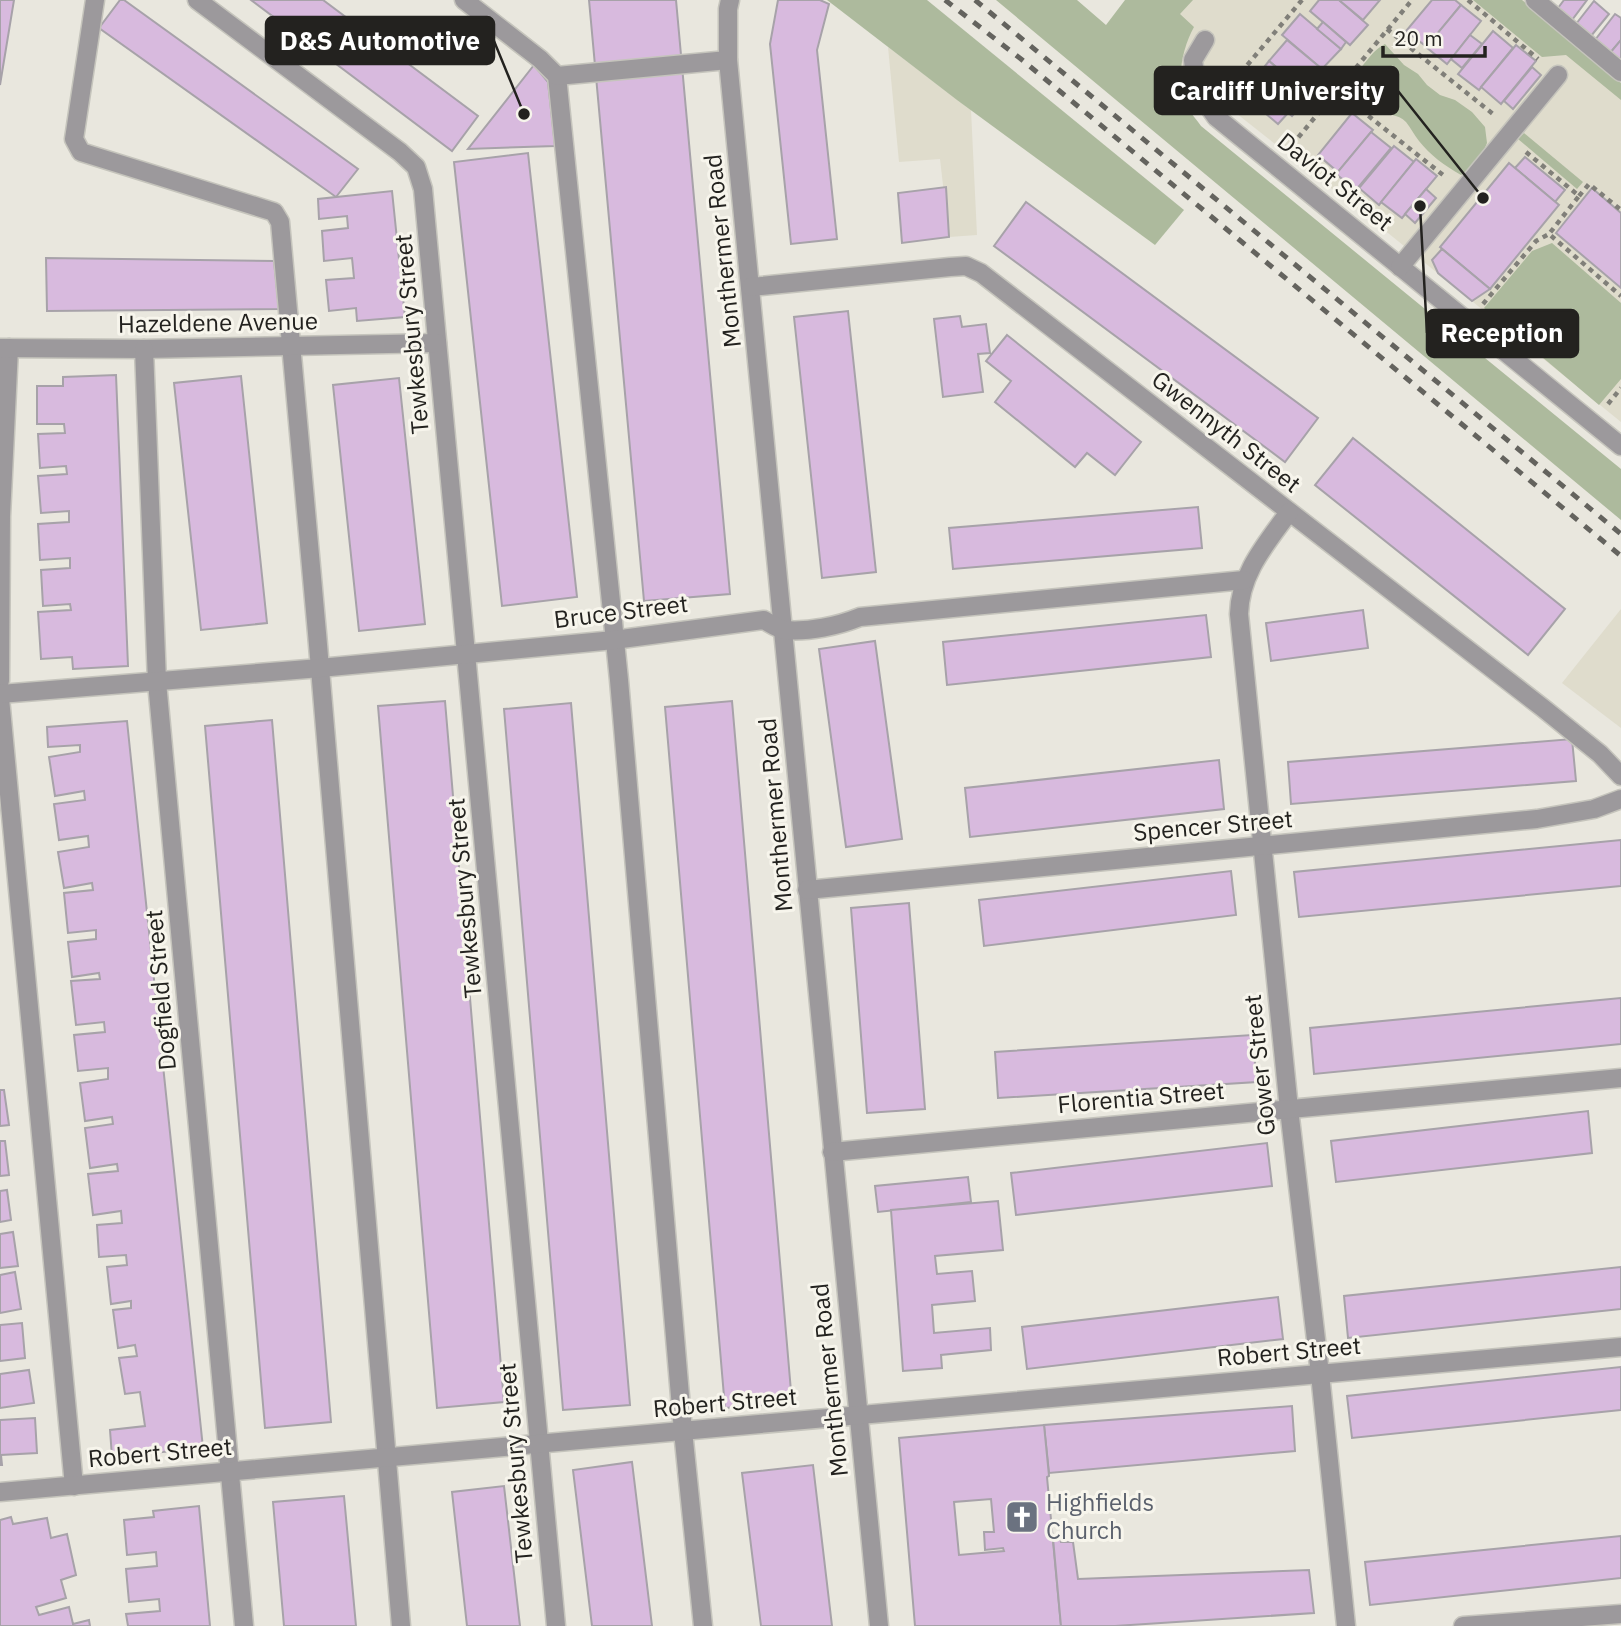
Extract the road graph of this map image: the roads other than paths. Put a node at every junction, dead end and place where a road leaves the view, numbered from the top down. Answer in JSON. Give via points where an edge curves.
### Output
{"nodes":[{"id":1,"x":95,"y":0,"type":"edge"},
{"id":2,"x":197,"y":0,"type":"edge"},
{"id":3,"x":464,"y":0,"type":"edge"},
{"id":4,"x":730,"y":0,"type":"edge"},
{"id":5,"x":1535,"y":0,"type":"edge"},
{"id":6,"x":1205,"y":40,"type":"dead end"},
{"id":7,"x":728,"y":60,"type":"junction"},
{"id":8,"x":1621,"y":72,"type":"edge"},
{"id":9,"x":1558,"y":75,"type":"dead end"},
{"id":10,"x":556,"y":76,"type":"junction"},
{"id":11,"x":1400,"y":267,"type":"junction"},
{"id":12,"x":751,"y":287,"type":"junction"},
{"id":13,"x":437,"y":343,"type":"junction"},
{"id":14,"x":292,"y":347,"type":"junction"},
{"id":15,"x":5,"y":348,"type":"edge"},
{"id":16,"x":144,"y":349,"type":"junction"},
{"id":17,"x":1621,"y":446,"type":"edge"},
{"id":18,"x":1289,"y":512,"type":"junction"},
{"id":19,"x":1244,"y":580,"type":"junction"},
{"id":20,"x":783,"y":630,"type":"junction"},
{"id":21,"x":614,"y":640,"type":"junction"},
{"id":22,"x":467,"y":653,"type":"junction"},
{"id":23,"x":320,"y":668,"type":"junction"},
{"id":24,"x":0,"y":681,"type":"edge"},
{"id":25,"x":157,"y":682,"type":"junction"},
{"id":26,"x":0,"y":696,"type":"edge"},
{"id":27,"x":1621,"y":776,"type":"edge"},
{"id":28,"x":1621,"y":799,"type":"edge"},
{"id":29,"x":1263,"y":845,"type":"junction"},
{"id":30,"x":807,"y":890,"type":"junction"},
{"id":31,"x":1621,"y":1078,"type":"edge"},
{"id":32,"x":1289,"y":1109,"type":"junction"},
{"id":33,"x":832,"y":1152,"type":"junction"},
{"id":34,"x":1621,"y":1347,"type":"edge"},
{"id":35,"x":1320,"y":1374,"type":"junction"},
{"id":36,"x":857,"y":1415,"type":"junction"},
{"id":37,"x":682,"y":1431,"type":"junction"},
{"id":38,"x":539,"y":1444,"type":"junction"},
{"id":39,"x":386,"y":1458,"type":"junction"},
{"id":40,"x":230,"y":1472,"type":"junction"},
{"id":41,"x":74,"y":1486,"type":"junction"},
{"id":42,"x":0,"y":1492,"type":"edge"},
{"id":43,"x":1621,"y":1614,"type":"edge"},
{"id":44,"x":244,"y":1626,"type":"edge"},
{"id":45,"x":401,"y":1626,"type":"edge"},
{"id":46,"x":556,"y":1626,"type":"edge"},
{"id":47,"x":703,"y":1626,"type":"edge"},
{"id":48,"x":879,"y":1626,"type":"edge"},
{"id":49,"x":1346,"y":1626,"type":"edge"},
{"id":50,"x":1463,"y":1626,"type":"edge"}],
"edges":[{"from":1,"to":14,"type":"street","via":[[74,139],[81,152],[274,212],[280,222]]},
{"from":2,"to":13,"type":"street","name":"Tewkesbury Street","via":[[416,167],[423,189]]},
{"from":3,"to":10,"type":"street"},
{"from":4,"to":7,"type":"street","name":"Monthermer Road"},
{"from":5,"to":8,"type":"street"},
{"from":6,"to":11,"type":"street","name":"Daviot Street","via":[[1194,60],[1198,90],[1216,117]]},
{"from":7,"to":10,"type":"street"},
{"from":7,"to":12,"type":"street","name":"Monthermer Road"},
{"from":9,"to":11,"type":"street"},
{"from":10,"to":21,"type":"street"},
{"from":11,"to":17,"type":"street","name":"Daviot Street"},
{"from":12,"to":18,"type":"street","name":"Gwennyth Street","via":[[966,266],[981,273]]},
{"from":12,"to":20,"type":"street","name":"Monthermer Road"},
{"from":13,"to":14,"type":"street","name":"Hazeldene Avenue"},
{"from":13,"to":22,"type":"street","name":"Tewkesbury Street"},
{"from":14,"to":16,"type":"street","name":"Hazeldene Avenue"},
{"from":14,"to":23,"type":"street"},
{"from":15,"to":16,"type":"street","name":"Hazeldene Avenue"},
{"from":15,"to":24,"type":"street"},
{"from":16,"to":25,"type":"street","name":"Dogfield Street"},
{"from":18,"to":19,"type":"street","name":"Gower Street"},
{"from":18,"to":27,"type":"street","name":"Gwennyth Street","via":[[1543,708]]},
{"from":19,"to":20,"type":"street","name":"Bruce Street","via":[[860,617],[839,625]]},
{"from":19,"to":29,"type":"street","name":"Gower Street","via":[[1239,614]]},
{"from":20,"to":21,"type":"street","name":"Bruce Street","via":[[764,620]]},
{"from":20,"to":30,"type":"street","name":"Monthermer Road"},
{"from":21,"to":22,"type":"street","name":"Bruce Street"},
{"from":21,"to":37,"type":"street"},
{"from":22,"to":23,"type":"street","name":"Bruce Street"},
{"from":22,"to":38,"type":"street","name":"Tewkesbury Street"},
{"from":23,"to":25,"type":"street","name":"Bruce Street"},
{"from":23,"to":39,"type":"street"},
{"from":25,"to":26,"type":"street","name":"Bruce Street"},
{"from":25,"to":40,"type":"street","name":"Dogfield Street"},
{"from":26,"to":41,"type":"street"},
{"from":28,"to":29,"type":"street","name":"Spencer Street","via":[[1594,809],[1536,819]]},
{"from":29,"to":30,"type":"street","name":"Spencer Street"},
{"from":29,"to":32,"type":"street","name":"Gower Street"},
{"from":30,"to":33,"type":"street","name":"Monthermer Road"},
{"from":31,"to":32,"type":"street","name":"Florentia Street"},
{"from":32,"to":33,"type":"street","name":"Florentia Street"},
{"from":32,"to":35,"type":"street","name":"Gower Street"},
{"from":33,"to":36,"type":"street","name":"Monthermer Road"},
{"from":34,"to":35,"type":"street","name":"Robert Street"},
{"from":35,"to":36,"type":"street","name":"Robert Street"},
{"from":35,"to":49,"type":"street","name":"Gower Street"},
{"from":36,"to":37,"type":"street","name":"Robert Street"},
{"from":36,"to":48,"type":"street","name":"Monthermer Road"},
{"from":37,"to":38,"type":"street","name":"Robert Street"},
{"from":37,"to":47,"type":"street"},
{"from":38,"to":39,"type":"street","name":"Robert Street"},
{"from":38,"to":46,"type":"street","name":"Tewkesbury Street"},
{"from":39,"to":40,"type":"street","name":"Robert Street"},
{"from":39,"to":45,"type":"street"},
{"from":40,"to":41,"type":"street","name":"Robert Street"},
{"from":40,"to":44,"type":"street","name":"Dogfield Street"},
{"from":41,"to":42,"type":"street","name":"Robert Street"},
{"from":43,"to":50,"type":"street"}]}
